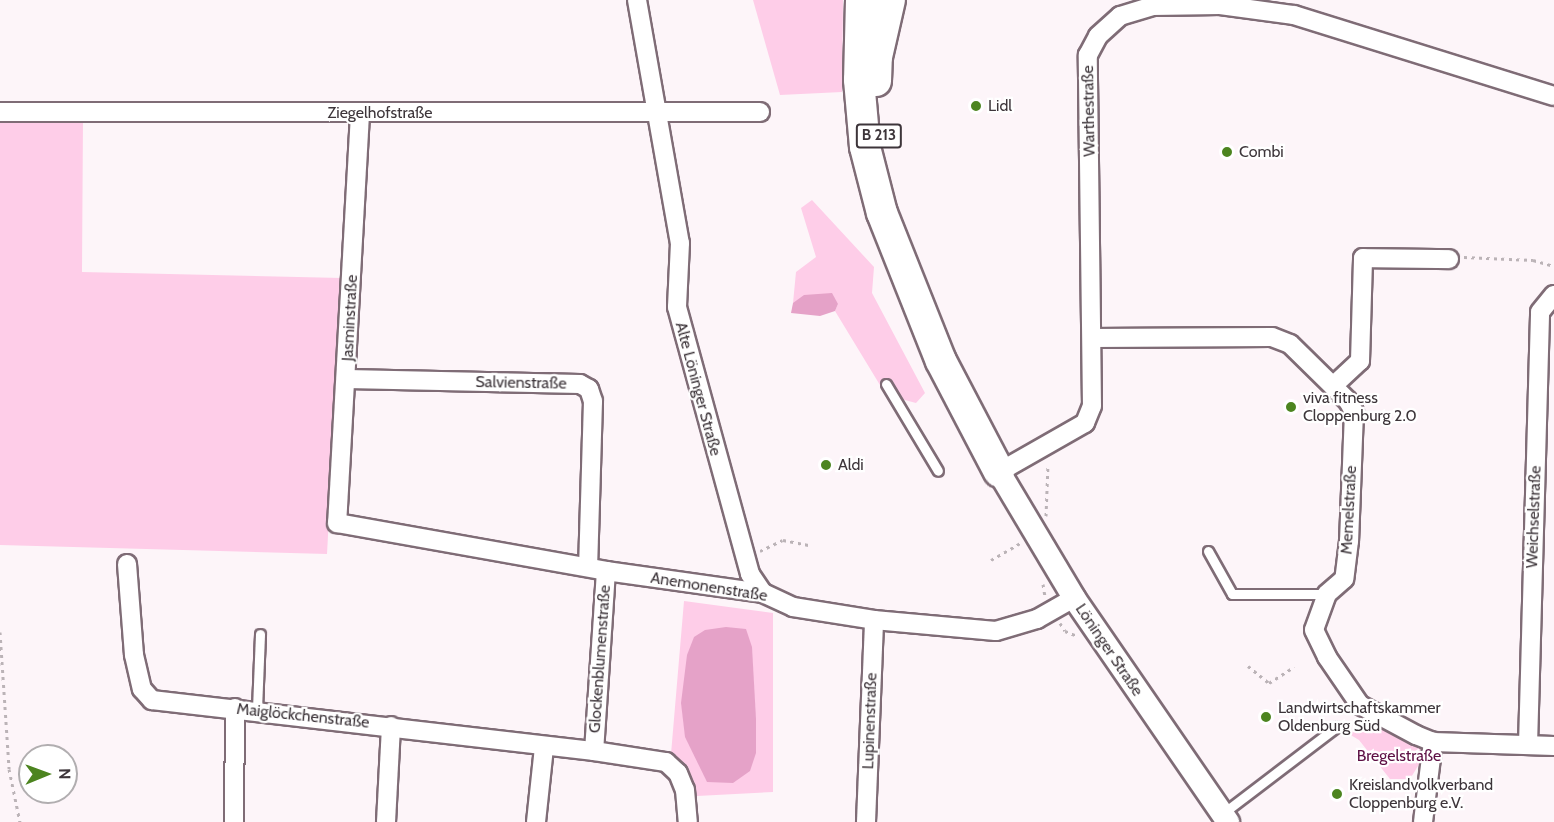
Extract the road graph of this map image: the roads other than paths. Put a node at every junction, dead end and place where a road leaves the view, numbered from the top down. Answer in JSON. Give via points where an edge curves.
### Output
{"nodes":[{"id":1,"x":637,"y":0,"type":"edge"},
{"id":2,"x":890,"y":0,"type":"edge"},
{"id":3,"x":860,"y":2,"type":"edge"},
{"id":4,"x":1554,"y":96,"type":"edge"},
{"id":5,"x":0,"y":112,"type":"edge"},
{"id":6,"x":760,"y":112,"type":"dead end"},
{"id":7,"x":658,"y":113,"type":"junction"},
{"id":8,"x":360,"y":114,"type":"junction"},
{"id":9,"x":1449,"y":259,"type":"road end"},
{"id":10,"x":904,"y":271,"type":"junction"},
{"id":11,"x":1554,"y":295,"type":"edge"},
{"id":12,"x":1092,"y":338,"type":"junction"},
{"id":13,"x":347,"y":379,"type":"junction"},
{"id":14,"x":886,"y":384,"type":"dead end"},
{"id":15,"x":1333,"y":386,"type":"junction"},
{"id":16,"x":1545,"y":449,"type":"edge"},
{"id":17,"x":938,"y":471,"type":"dead end"},
{"id":18,"x":999,"y":472,"type":"junction"},
{"id":19,"x":337,"y":523,"type":"joint"},
{"id":20,"x":1208,"y":551,"type":"dead end"},
{"id":21,"x":127,"y":564,"type":"dead end"},
{"id":22,"x":588,"y":566,"type":"junction"},
{"id":23,"x":606,"y":571,"type":"junction"},
{"id":24,"x":763,"y":593,"type":"junction"},
{"id":25,"x":1327,"y":594,"type":"junction"},
{"id":26,"x":1074,"y":598,"type":"junction"},
{"id":27,"x":874,"y":620,"type":"junction"},
{"id":28,"x":260,"y":634,"type":"dead end"},
{"id":29,"x":235,"y":708,"type":"junction"},
{"id":30,"x":258,"y":709,"type":"junction"},
{"id":31,"x":391,"y":726,"type":"junction"},
{"id":32,"x":1336,"y":727,"type":"dead end"},
{"id":33,"x":1433,"y":742,"type":"junction"},
{"id":34,"x":1528,"y":745,"type":"junction"},
{"id":35,"x":1554,"y":746,"type":"edge"},
{"id":36,"x":544,"y":747,"type":"junction"},
{"id":37,"x":594,"y":751,"type":"junction"},
{"id":38,"x":1225,"y":818,"type":"edge"},
{"id":39,"x":234,"y":822,"type":"edge"},
{"id":40,"x":386,"y":822,"type":"edge"},
{"id":41,"x":536,"y":822,"type":"edge"},
{"id":42,"x":688,"y":822,"type":"edge"},
{"id":43,"x":866,"y":822,"type":"edge"},
{"id":44,"x":1423,"y":822,"type":"edge"}],
"edges":[{"from":1,"to":7,"type":"street","name":"Alte Löninger Straße"},
{"from":2,"to":10,"type":"highway","number":"B 213","via":[[877,57],[876,109]]},
{"from":3,"to":10,"type":"highway","number":"B 213","via":[[859,81],[866,147],[882,213]]},
{"from":4,"to":12,"type":"street","name":"Warthestraße","via":[[1294,15],[1220,5],[1152,6],[1120,16],[1098,36],[1088,55]]},
{"from":5,"to":8,"type":"street","name":"Ziegelhofstraße"},
{"from":6,"to":7,"type":"street","name":"Ziegelhofstraße"},
{"from":7,"to":8,"type":"street","name":"Ziegelhofstraße"},
{"from":7,"to":24,"type":"street","name":"Alte Löninger Straße","via":[[680,243],[677,307],[746,559]]},
{"from":8,"to":13,"type":"street","name":"Jasminstraße"},
{"from":9,"to":15,"type":"street","via":[[1363,258],[1360,361]]},
{"from":10,"to":18,"type":"highway","via":[[941,361]]},
{"from":11,"to":16,"type":"street","name":"Weichselstraße","via":[[1540,312]]},
{"from":12,"to":15,"type":"street","name":"Memelstraße","via":[[1272,337],[1290,344]]},
{"from":12,"to":18,"type":"street","name":"Warthestraße","via":[[1092,406],[1085,423]]},
{"from":13,"to":19,"type":"street","name":"Jasminstraße"},
{"from":13,"to":22,"type":"street","name":"Salvienstraße","via":[[580,384],[588,389],[593,401]]},
{"from":14,"to":17,"type":"lane"},
{"from":15,"to":25,"type":"street","name":"Memelstraße","via":[[1354,412],[1344,579]]},
{"from":16,"to":34,"type":"street","name":"Weichselstraße"},
{"from":18,"to":26,"type":"street","name":"Löninger Straße"},
{"from":19,"to":22,"type":"street","name":"Anemonenstraße"},
{"from":20,"to":25,"type":"lane","via":[[1233,594]]},
{"from":21,"to":29,"type":"street","name":"Maiglöckchenstraße","via":[[134,655],[142,689],[152,700],[168,705]]},
{"from":22,"to":23,"type":"street","name":"Anemonenstraße"},
{"from":23,"to":24,"type":"street","name":"Anemonenstraße"},
{"from":23,"to":37,"type":"street","name":"Glockenblumenstraße"},
{"from":24,"to":27,"type":"street","name":"Anemonenstraße","via":[[793,607]]},
{"from":25,"to":33,"type":"street","name":"Memelstraße","via":[[1314,630],[1327,657],[1360,705]]},
{"from":26,"to":27,"type":"street","name":"Anemonenstraße","via":[[1037,619],[996,631]]},
{"from":26,"to":38,"type":"street","name":"Löninger Straße"},
{"from":27,"to":43,"type":"street","name":"Lupinenstraße"},
{"from":28,"to":30,"type":"lane"},
{"from":29,"to":30,"type":"street","name":"Maiglöckchenstraße"},
{"from":29,"to":39,"type":"street"},
{"from":30,"to":31,"type":"street","name":"Maiglöckchenstraße"},
{"from":31,"to":36,"type":"street","name":"Maiglöckchenstraße"},
{"from":31,"to":40,"type":"street"},
{"from":32,"to":38,"type":"lane"},
{"from":33,"to":34,"type":"street","name":"Memelstraße"},
{"from":33,"to":44,"type":"street"},
{"from":34,"to":35,"type":"street","name":"Memelstraße"},
{"from":36,"to":37,"type":"street","name":"Maiglöckchenstraße"},
{"from":36,"to":41,"type":"street"},
{"from":37,"to":42,"type":"street","name":"Glockenblumenstraße","via":[[666,762],[678,773],[686,790]]}]}
